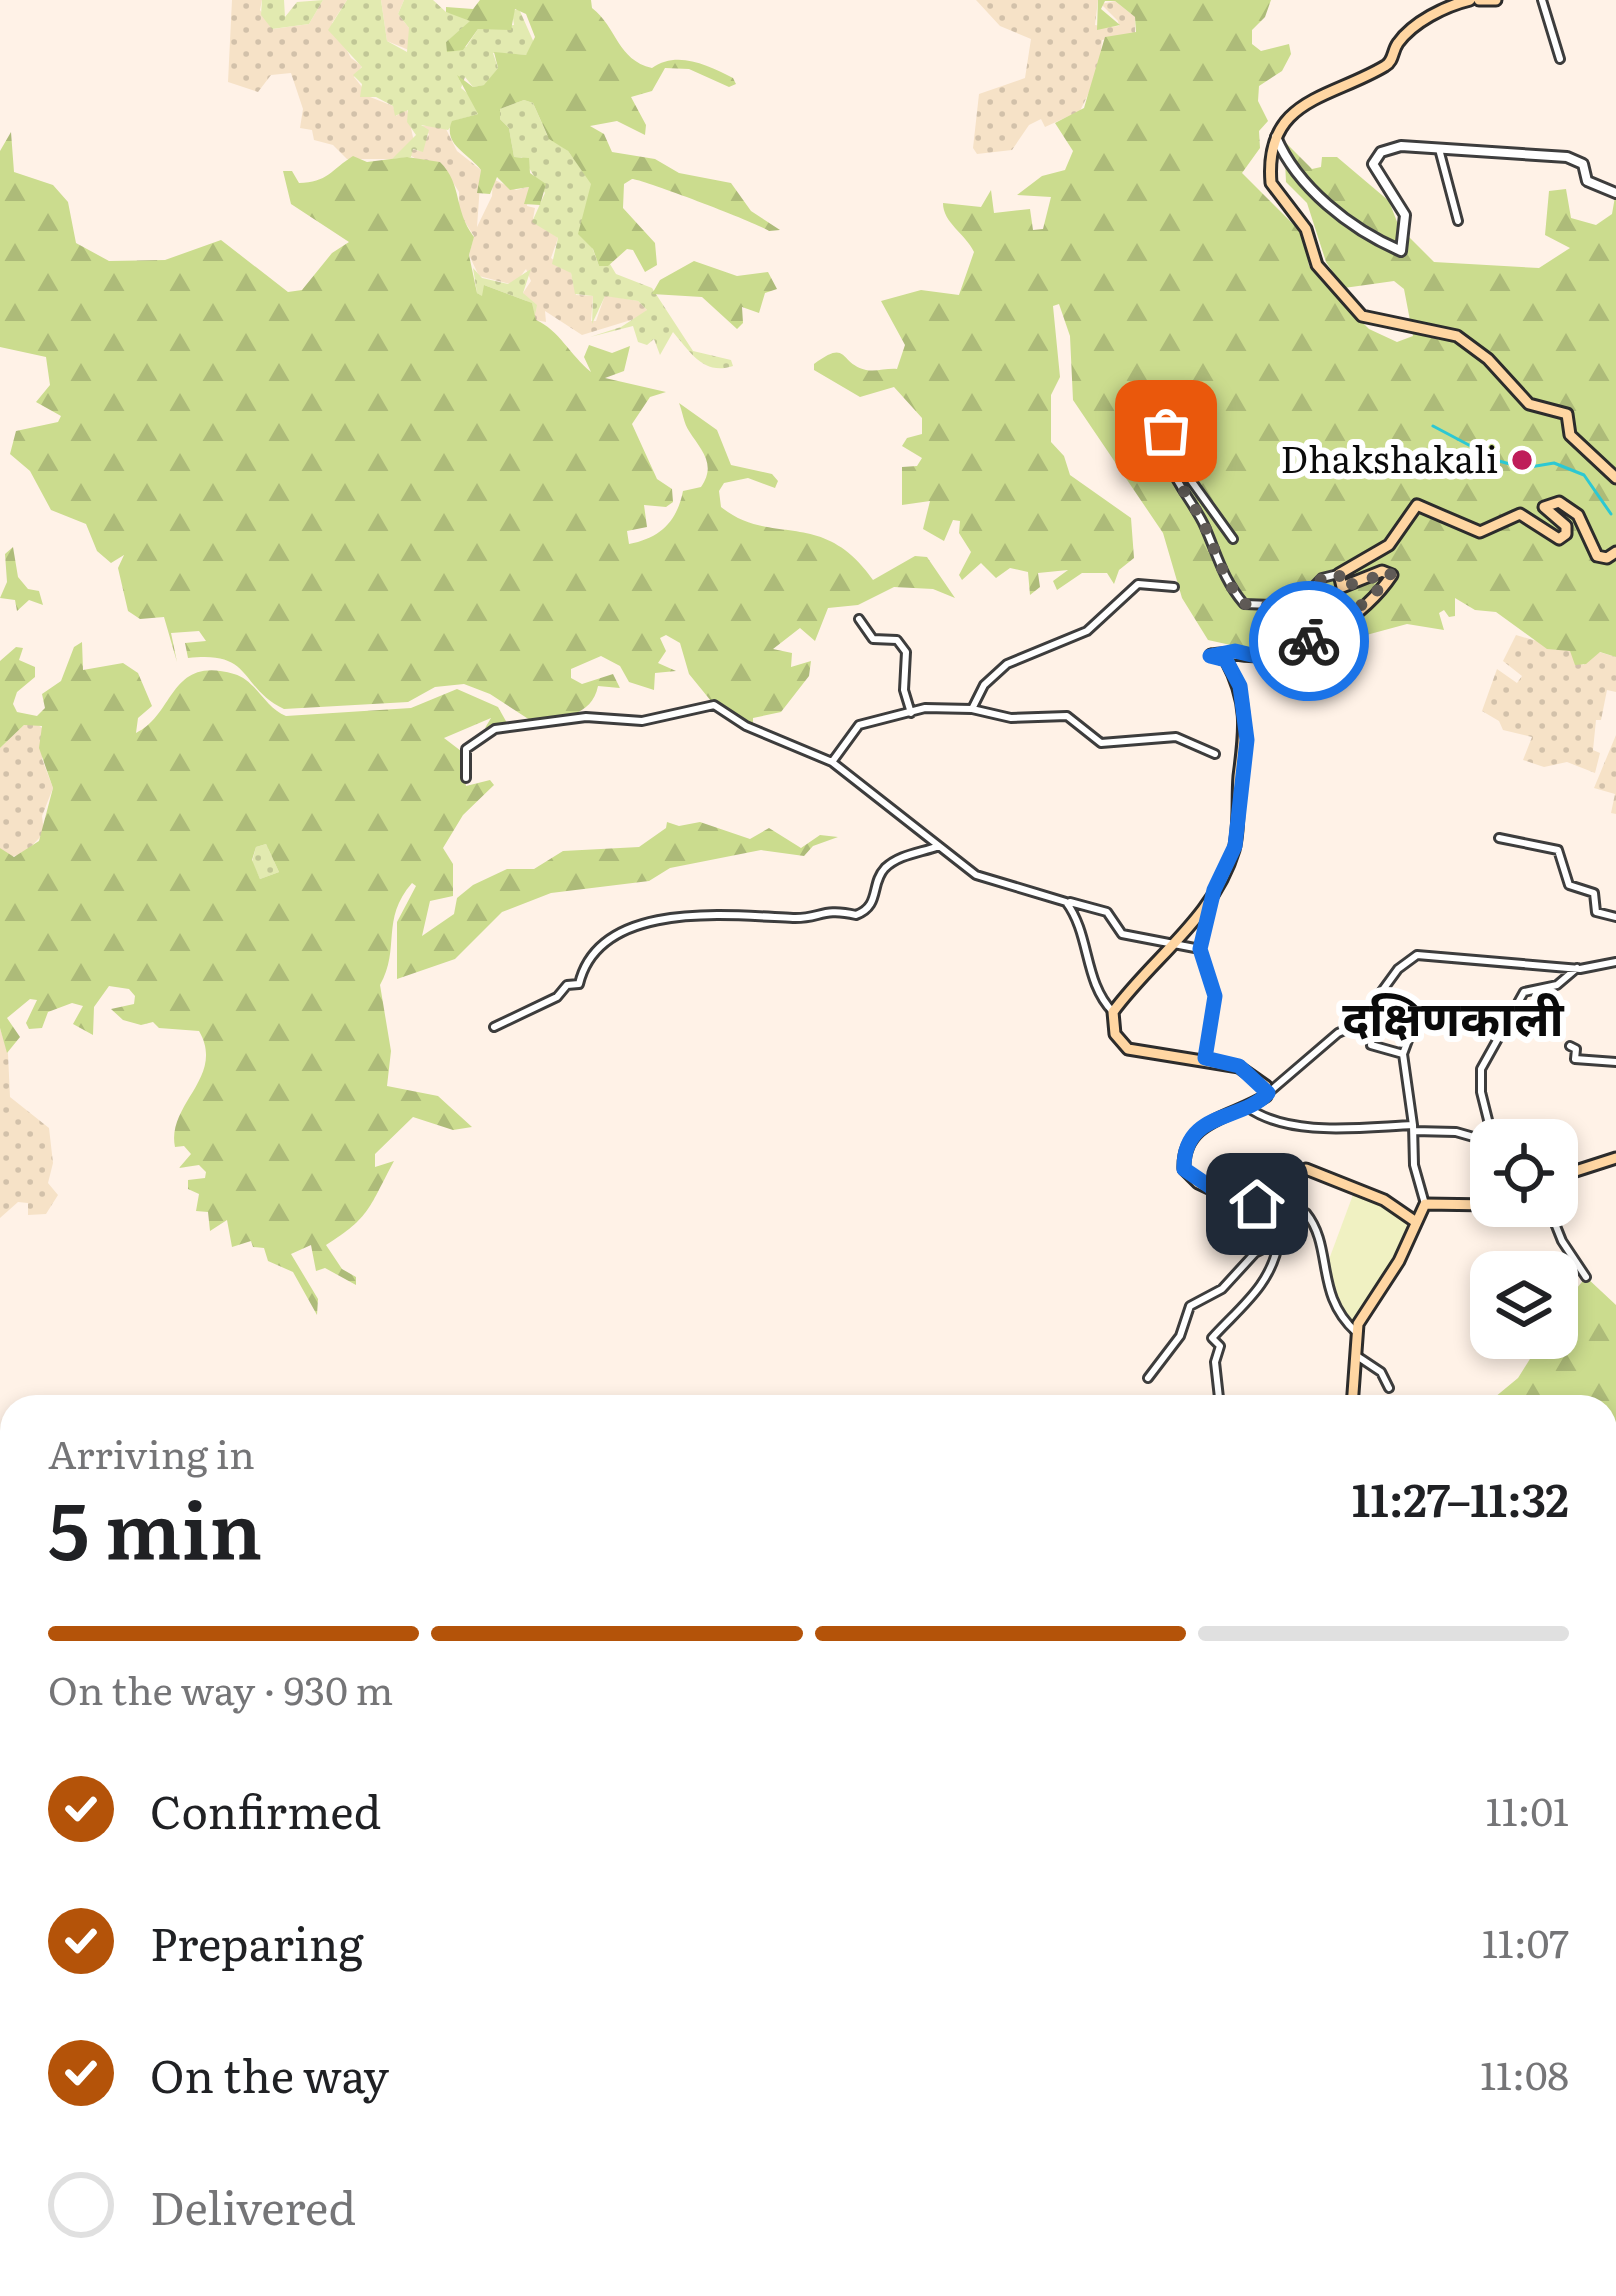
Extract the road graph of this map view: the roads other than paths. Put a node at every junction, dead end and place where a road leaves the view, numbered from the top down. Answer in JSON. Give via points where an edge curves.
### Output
{"nodes":[{"id":1,"x":1474,"y":0,"type":"edge"},
{"id":2,"x":1496,"y":0,"type":"edge"},
{"id":3,"x":1542,"y":0,"type":"edge"},
{"id":4,"x":1560,"y":59,"type":"dead end"},
{"id":5,"x":1276,"y":136,"type":"junction"},
{"id":6,"x":1438,"y":149,"type":"junction"},
{"id":7,"x":1616,"y":193,"type":"edge"},
{"id":8,"x":1458,"y":221,"type":"dead end"},
{"id":9,"x":1616,"y":478,"type":"edge"},
{"id":10,"x":1233,"y":538,"type":"dead end"},
{"id":11,"x":1616,"y":551,"type":"edge"},
{"id":12,"x":1339,"y":574,"type":"junction"},
{"id":13,"x":1174,"y":586,"type":"dead end"},
{"id":14,"x":859,"y":620,"type":"dead end"},
{"id":15,"x":972,"y":709,"type":"junction"},
{"id":16,"x":911,"y":713,"type":"junction"},
{"id":17,"x":1215,"y":754,"type":"dead end"},
{"id":18,"x":832,"y":762,"type":"junction"},
{"id":19,"x":466,"y":778,"type":"dead end"},
{"id":20,"x":1499,"y":838,"type":"dead end"},
{"id":21,"x":938,"y":846,"type":"junction"},
{"id":22,"x":1214,"y":890,"type":"junction"},
{"id":23,"x":1066,"y":902,"type":"junction"},
{"id":24,"x":1616,"y":916,"type":"edge"},
{"id":25,"x":1176,"y":944,"type":"junction"},
{"id":26,"x":1200,"y":949,"type":"junction"},
{"id":27,"x":1616,"y":962,"type":"edge"},
{"id":28,"x":1577,"y":968,"type":"junction"},
{"id":29,"x":1420,"y":1008,"type":"dead end"},
{"id":30,"x":1113,"y":1012,"type":"junction"},
{"id":31,"x":1358,"y":1024,"type":"junction"},
{"id":32,"x":494,"y":1027,"type":"dead end"},
{"id":33,"x":1570,"y":1046,"type":"dead end"},
{"id":34,"x":1403,"y":1054,"type":"junction"},
{"id":35,"x":1205,"y":1058,"type":"junction"},
{"id":36,"x":1616,"y":1062,"type":"edge"},
{"id":37,"x":1268,"y":1093,"type":"junction"},
{"id":38,"x":1247,"y":1107,"type":"junction"},
{"id":39,"x":1487,"y":1119,"type":"edge"},
{"id":40,"x":1414,"y":1128,"type":"junction"},
{"id":41,"x":1470,"y":1136,"type":"edge"},
{"id":42,"x":1616,"y":1158,"type":"edge"},
{"id":43,"x":1578,"y":1170,"type":"edge"},
{"id":44,"x":1425,"y":1204,"type":"junction"},
{"id":45,"x":1470,"y":1205,"type":"edge"},
{"id":46,"x":1416,"y":1222,"type":"junction"},
{"id":47,"x":1556,"y":1227,"type":"edge"},
{"id":48,"x":1279,"y":1241,"type":"junction"},
{"id":49,"x":1586,"y":1277,"type":"dead end"},
{"id":50,"x":1356,"y":1332,"type":"junction"},
{"id":51,"x":1353,"y":1355,"type":"junction"},
{"id":52,"x":1148,"y":1378,"type":"dead end"},
{"id":53,"x":1389,"y":1388,"type":"dead end"},
{"id":54,"x":1219,"y":1395,"type":"edge"},
{"id":55,"x":1352,"y":1395,"type":"edge"}],
"edges":[{"from":1,"to":2,"type":"main road"},
{"from":1,"to":5,"type":"main road","via":[[1435,13],[1406,34],[1388,64],[1303,106]]},
{"from":3,"to":4,"type":"street"},
{"from":5,"to":6,"type":"street","via":[[1294,175],[1401,251],[1405,215],[1373,164],[1401,146]]},
{"from":5,"to":9,"type":"main road","via":[[1273,186],[1348,304],[1375,322],[1466,341],[1528,404],[1567,414],[1570,435]]},
{"from":6,"to":7,"type":"street","via":[[1567,157],[1583,164],[1587,181]]},
{"from":6,"to":8,"type":"street"},
{"from":10,"to":12,"type":"street","via":[[1185,472],[1175,434],[1166,431],[1178,484],[1204,524],[1220,575],[1244,604],[1295,606],[1322,578]]},
{"from":11,"to":12,"type":"main road","via":[[1598,556],[1578,515],[1559,502],[1544,506],[1566,526],[1559,539],[1520,514],[1480,532],[1420,505],[1389,545]]},
{"from":12,"to":22,"type":"main road","via":[[1341,587],[1382,571],[1392,575],[1319,637],[1258,656],[1210,656],[1226,660],[1248,726],[1235,846]]},
{"from":13,"to":15,"type":"street","via":[[1138,584],[1087,631],[993,675]]},
{"from":14,"to":16,"type":"street","via":[[873,639],[897,640],[906,652]]},
{"from":15,"to":16,"type":"street"},
{"from":15,"to":17,"type":"street","via":[[1011,718],[1054,713],[1101,743],[1175,737]]},
{"from":16,"to":18,"type":"street","via":[[859,725]]},
{"from":18,"to":19,"type":"street","via":[[703,705],[642,721],[586,717],[495,729],[466,749]]},
{"from":18,"to":21,"type":"street"},
{"from":20,"to":24,"type":"street","via":[[1562,853],[1569,885],[1594,892],[1596,912]]},
{"from":21,"to":23,"type":"street","via":[[986,880]]},
{"from":21,"to":32,"type":"street","via":[[899,856],[879,875],[874,902],[856,915],[715,915],[629,928],[592,950],[579,984]]},
{"from":22,"to":25,"type":"main road"},
{"from":22,"to":26,"type":"street"},
{"from":23,"to":25,"type":"street","via":[[1107,913],[1122,934]]},
{"from":23,"to":30,"type":"street","via":[[1098,996]]},
{"from":25,"to":26,"type":"street"},
{"from":25,"to":30,"type":"main road"},
{"from":26,"to":35,"type":"street","via":[[1215,996]]},
{"from":27,"to":28,"type":"street"},
{"from":28,"to":31,"type":"street","via":[[1418,955]]},
{"from":28,"to":39,"type":"street","via":[[1557,986],[1524,992],[1481,1069]]},
{"from":29,"to":34,"type":"street"},
{"from":30,"to":35,"type":"main road","via":[[1115,1034],[1128,1049]]},
{"from":31,"to":34,"type":"street","via":[[1371,1045]]},
{"from":31,"to":37,"type":"street"},
{"from":33,"to":36,"type":"street","via":[[1575,1059]]},
{"from":34,"to":40,"type":"street"},
{"from":35,"to":37,"type":"main road","via":[[1239,1066]]},
{"from":37,"to":38,"type":"main road"},
{"from":38,"to":40,"type":"street","via":[[1284,1122]]},
{"from":38,"to":46,"type":"main road","via":[[1196,1134],[1183,1161],[1198,1183],[1247,1206],[1306,1169]]},
{"from":40,"to":41,"type":"street"},
{"from":40,"to":44,"type":"street"},
{"from":42,"to":43,"type":"main road"},
{"from":44,"to":45,"type":"main road"},
{"from":44,"to":46,"type":"main road"},
{"from":46,"to":50,"type":"main road"},
{"from":47,"to":49,"type":"street"},
{"from":48,"to":50,"type":"street","via":[[1293,1212],[1310,1217],[1328,1294]]},
{"from":48,"to":52,"type":"street","via":[[1190,1306],[1180,1336]]},
{"from":48,"to":54,"type":"street","via":[[1248,1305],[1212,1338],[1220,1346]]},
{"from":50,"to":51,"type":"main road"},
{"from":51,"to":53,"type":"street","via":[[1374,1366]]},
{"from":51,"to":55,"type":"main road"}]}
